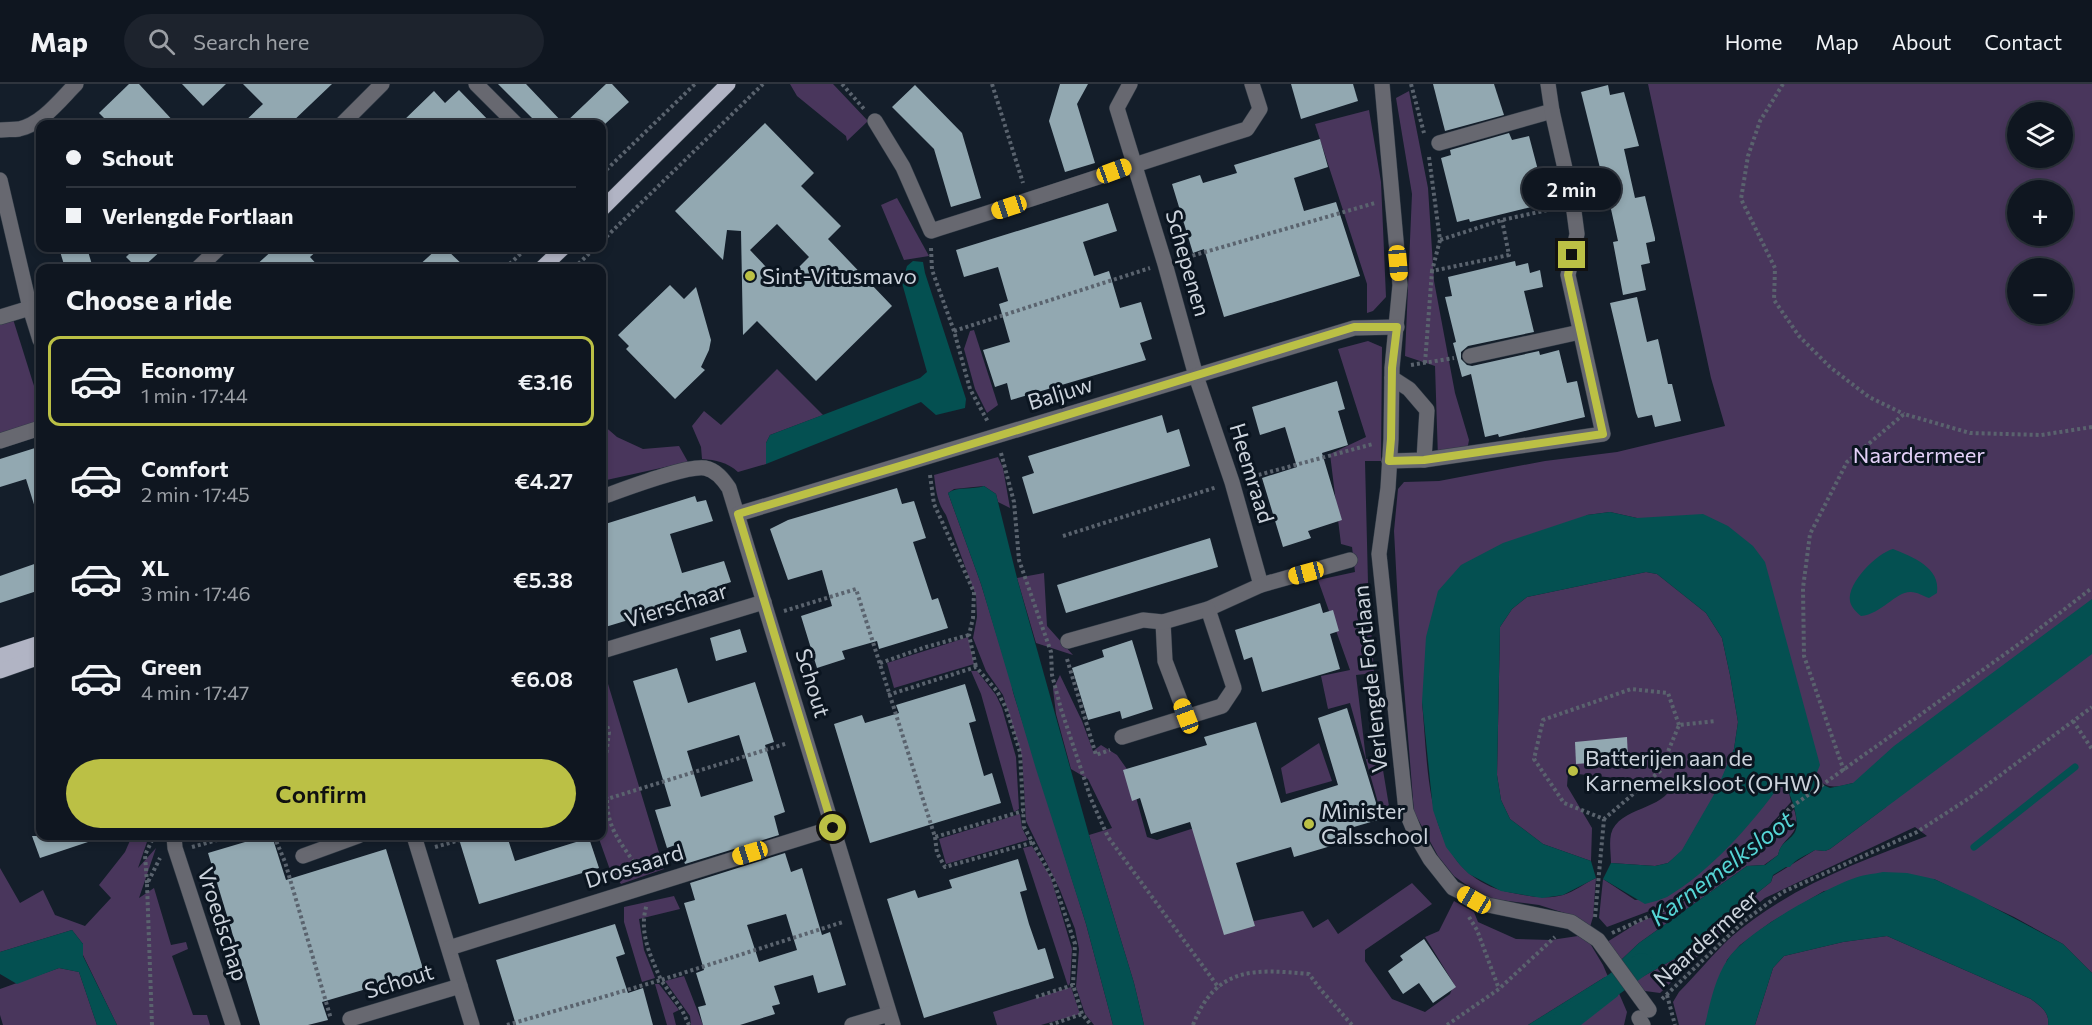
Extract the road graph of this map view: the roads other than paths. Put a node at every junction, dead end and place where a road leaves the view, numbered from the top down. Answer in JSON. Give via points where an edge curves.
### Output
{"nodes":[{"id":1,"x":76,"y":84,"type":"edge"},
{"id":2,"x":382,"y":84,"type":"edge"},
{"id":3,"x":476,"y":84,"type":"edge"},
{"id":4,"x":728,"y":84,"type":"edge"},
{"id":5,"x":1130,"y":84,"type":"edge"},
{"id":6,"x":1252,"y":84,"type":"edge"},
{"id":7,"x":1382,"y":84,"type":"edge"},
{"id":8,"x":1548,"y":84,"type":"edge"},
{"id":9,"x":1552,"y":111,"type":"junction"},
{"id":10,"x":38,"y":120,"type":"edge"},
{"id":11,"x":346,"y":120,"type":"edge"},
{"id":12,"x":512,"y":120,"type":"edge"},
{"id":13,"x":36,"y":121,"type":"edge"},
{"id":14,"x":875,"y":121,"type":"road end"},
{"id":15,"x":0,"y":130,"type":"edge"},
{"id":16,"x":1433,"y":144,"type":"road end"},
{"id":17,"x":1135,"y":164,"type":"junction"},
{"id":18,"x":0,"y":180,"type":"edge"},
{"id":19,"x":606,"y":205,"type":"edge"},
{"id":20,"x":215,"y":252,"type":"edge"},
{"id":21,"x":559,"y":252,"type":"edge"},
{"id":22,"x":202,"y":264,"type":"edge"},
{"id":23,"x":546,"y":264,"type":"edge"},
{"id":24,"x":30,"y":308,"type":"junction"},
{"id":25,"x":0,"y":317,"type":"edge"},
{"id":26,"x":36,"y":327,"type":"edge"},
{"id":27,"x":1397,"y":327,"type":"junction"},
{"id":28,"x":1580,"y":332,"type":"junction"},
{"id":29,"x":1470,"y":356,"type":"road end"},
{"id":30,"x":1392,"y":373,"type":"junction"},
{"id":31,"x":1196,"y":376,"type":"junction"},
{"id":32,"x":36,"y":429,"type":"edge"},
{"id":33,"x":0,"y":441,"type":"edge"},
{"id":34,"x":1424,"y":460,"type":"junction"},
{"id":35,"x":1389,"y":461,"type":"junction"},
{"id":36,"x":606,"y":496,"type":"edge"},
{"id":37,"x":738,"y":514,"type":"junction"},
{"id":38,"x":1350,"y":560,"type":"dead end"},
{"id":39,"x":1262,"y":585,"type":"junction"},
{"id":40,"x":766,"y":609,"type":"junction"},
{"id":41,"x":1208,"y":609,"type":"junction"},
{"id":42,"x":1163,"y":622,"type":"junction"},
{"id":43,"x":1068,"y":641,"type":"road end"},
{"id":44,"x":36,"y":644,"type":"edge"},
{"id":45,"x":606,"y":650,"type":"edge"},
{"id":46,"x":0,"y":656,"type":"edge"},
{"id":47,"x":36,"y":658,"type":"edge"},
{"id":48,"x":0,"y":671,"type":"edge"},
{"id":49,"x":1186,"y":716,"type":"junction"},
{"id":50,"x":1122,"y":737,"type":"road end"},
{"id":51,"x":833,"y":828,"type":"junction"},
{"id":52,"x":347,"y":840,"type":"edge"},
{"id":53,"x":415,"y":840,"type":"edge"},
{"id":54,"x":175,"y":845,"type":"edge"},
{"id":55,"x":303,"y":856,"type":"dead end"},
{"id":56,"x":448,"y":948,"type":"junction"},
{"id":57,"x":460,"y":986,"type":"junction"},
{"id":58,"x":1644,"y":1017,"type":"edge"},
{"id":59,"x":350,"y":1019,"type":"dead end"},
{"id":60,"x":891,"y":1019,"type":"edge"},
{"id":61,"x":232,"y":1025,"type":"edge"},
{"id":62,"x":472,"y":1025,"type":"edge"},
{"id":63,"x":852,"y":1025,"type":"edge"}],
"edges":[{"from":1,"to":10,"type":"street"},
{"from":2,"to":11,"type":"street"},
{"from":3,"to":12,"type":"street"},
{"from":4,"to":19,"type":"main road"},
{"from":5,"to":17,"type":"street","name":"Schepenen","via":[[1117,108]]},
{"from":6,"to":17,"type":"street","via":[[1260,109],[1247,129]]},
{"from":7,"to":27,"type":"street","name":"Verlengde Fortlaan","via":[[1400,285]]},
{"from":8,"to":9,"type":"street"},
{"from":9,"to":16,"type":"street"},
{"from":9,"to":28,"type":"street","via":[[1577,234],[1568,275]]},
{"from":13,"to":15,"type":"street","via":[[20,129]]},
{"from":14,"to":17,"type":"street","via":[[903,167],[931,231]]},
{"from":17,"to":31,"type":"street","name":"Schepenen"},
{"from":18,"to":24,"type":"street"},
{"from":20,"to":22,"type":"street"},
{"from":21,"to":23,"type":"main road"},
{"from":24,"to":25,"type":"street"},
{"from":24,"to":26,"type":"street"},
{"from":27,"to":30,"type":"street","name":"Verlengde Fortlaan"},
{"from":27,"to":31,"type":"street","name":"Baljuw","via":[[1354,327]]},
{"from":28,"to":29,"type":"street"},
{"from":28,"to":34,"type":"street","via":[[1603,434]]},
{"from":30,"to":34,"type":"street","via":[[1427,410]]},
{"from":30,"to":35,"type":"street","name":"Verlengde Fortlaan"},
{"from":31,"to":37,"type":"street","name":"Baljuw"},
{"from":31,"to":39,"type":"street","name":"Heemraad"},
{"from":32,"to":33,"type":"street"},
{"from":34,"to":35,"type":"street"},
{"from":35,"to":58,"type":"street","name":"Verlengde Fortlaan","via":[[1379,554],[1406,811],[1416,835],[1453,888],[1488,905],[1571,922],[1596,938],[1631,987]]},
{"from":36,"to":37,"type":"street","name":"Schout","via":[[688,469],[705,468],[720,475]]},
{"from":37,"to":40,"type":"street","name":"Schout"},
{"from":38,"to":39,"type":"street"},
{"from":39,"to":41,"type":"street"},
{"from":40,"to":45,"type":"street","name":"Vierschaar"},
{"from":40,"to":51,"type":"street","name":"Schout"},
{"from":41,"to":42,"type":"street"},
{"from":41,"to":49,"type":"street","via":[[1234,688],[1222,706]]},
{"from":42,"to":43,"type":"street","via":[[1143,620]]},
{"from":42,"to":49,"type":"street","via":[[1165,661]]},
{"from":44,"to":46,"type":"main road"},
{"from":47,"to":48,"type":"main road"},
{"from":49,"to":50,"type":"street"},
{"from":51,"to":56,"type":"street","name":"Drossaard"},
{"from":51,"to":60,"type":"street","name":"Schout"},
{"from":52,"to":55,"type":"street"},
{"from":53,"to":56,"type":"street","name":"Schout"},
{"from":54,"to":61,"type":"street","name":"Vroedschap"},
{"from":56,"to":57,"type":"street","name":"Schout"},
{"from":57,"to":59,"type":"street","name":"Schout"},
{"from":57,"to":62,"type":"street","name":"Schout"},
{"from":60,"to":63,"type":"street"}]}
